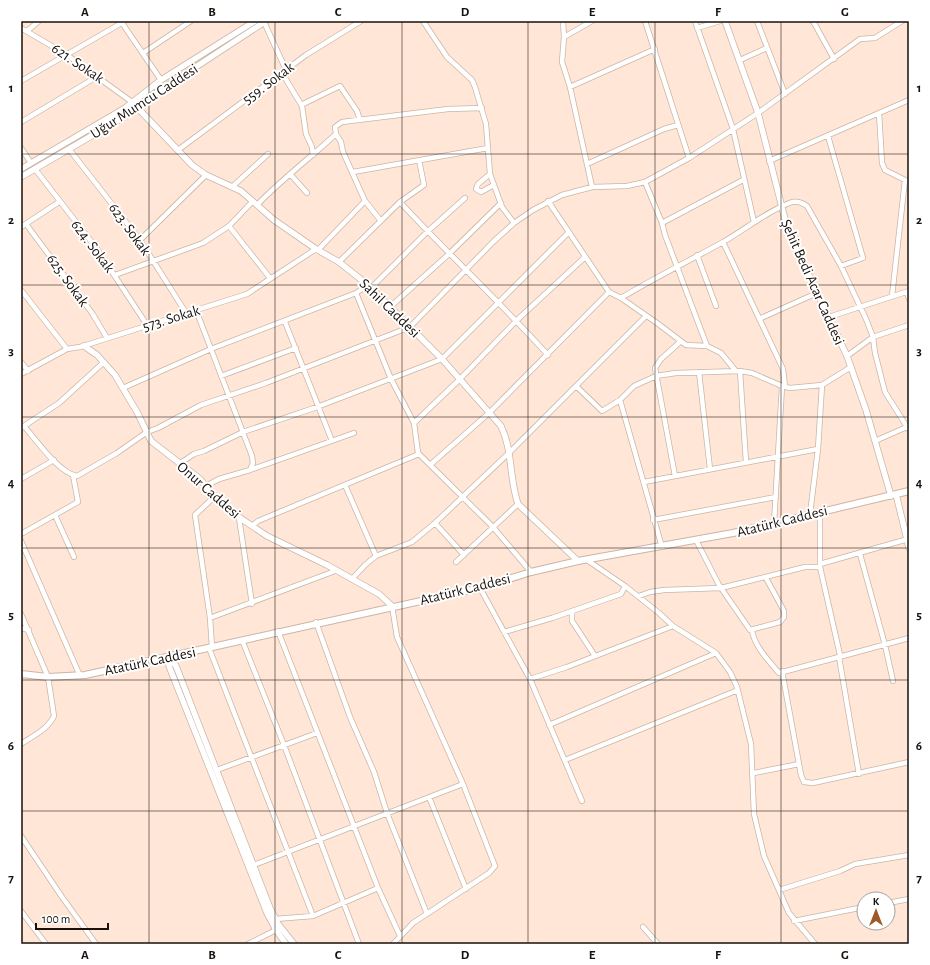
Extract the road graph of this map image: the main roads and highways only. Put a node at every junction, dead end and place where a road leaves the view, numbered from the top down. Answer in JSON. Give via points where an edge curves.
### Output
{"nodes":[{"id":1,"x":909,"y":491,"type":"edge"},
{"id":2,"x":21,"y":674,"type":"edge"}],
"edges":[{"from":1,"to":2,"type":"main road","name":"Atatürk Caddesi","via":[[774,524],[578,561],[480,588],[316,622],[80,676],[48,677]]}]}
